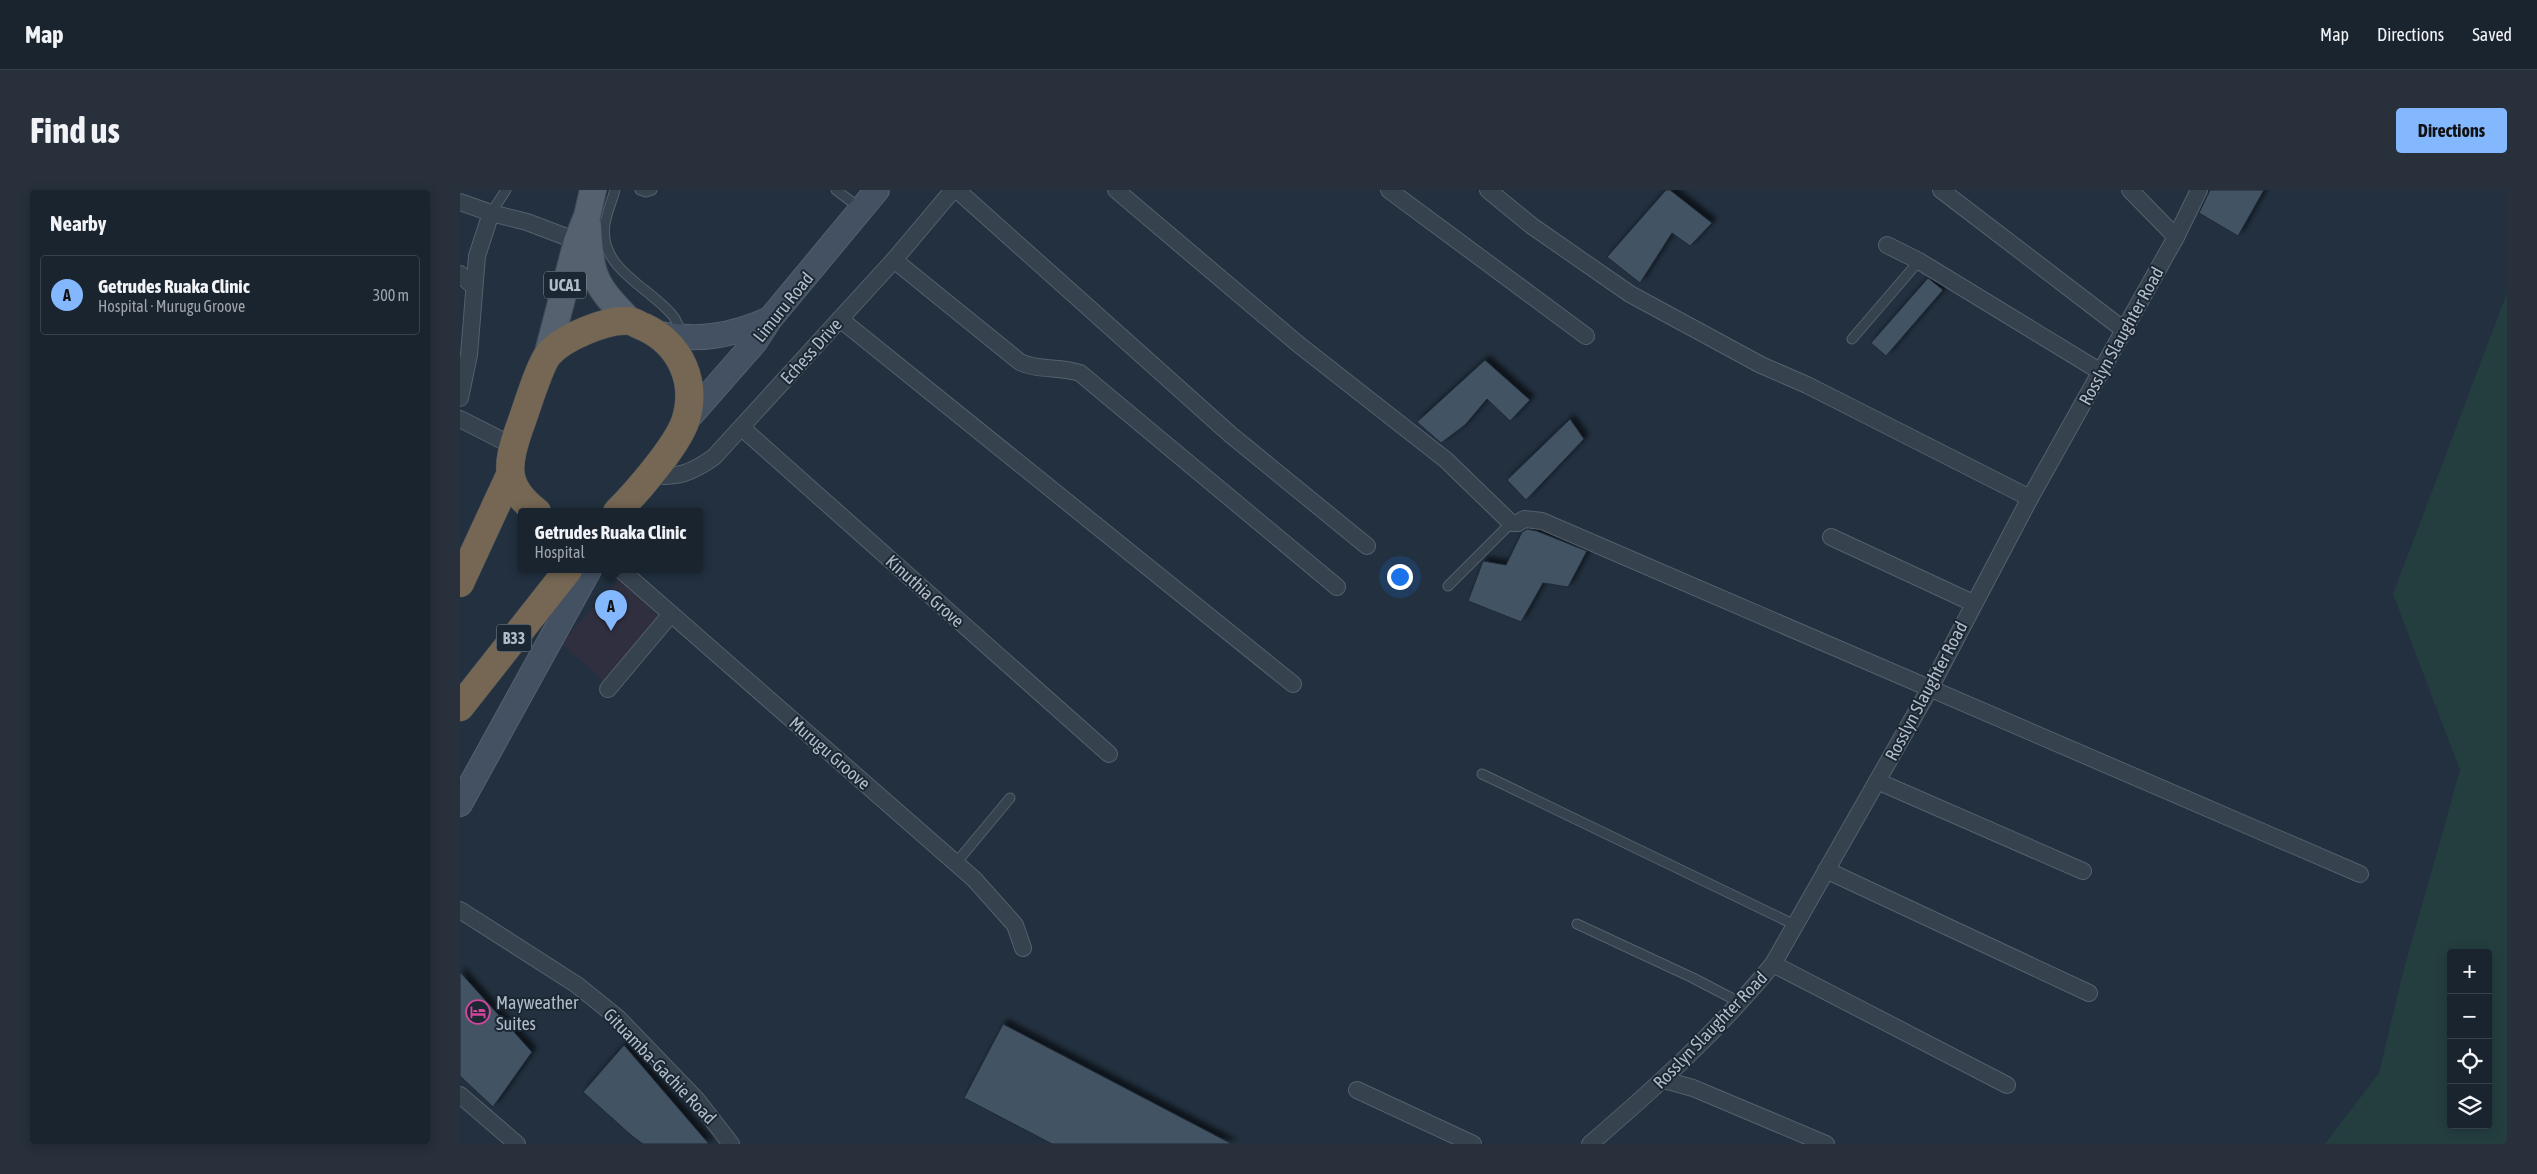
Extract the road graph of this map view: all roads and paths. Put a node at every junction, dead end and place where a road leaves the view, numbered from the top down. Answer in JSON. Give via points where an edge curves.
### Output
{"nodes":[{"id":1,"x":506,"y":190,"type":"edge"},
{"id":2,"x":640,"y":190,"type":"edge"},
{"id":3,"x":652,"y":190,"type":"edge"},
{"id":4,"x":836,"y":190,"type":"edge"},
{"id":5,"x":877,"y":190,"type":"edge"},
{"id":6,"x":953,"y":190,"type":"edge"},
{"id":7,"x":958,"y":190,"type":"edge"},
{"id":8,"x":1116,"y":190,"type":"edge"},
{"id":9,"x":1389,"y":190,"type":"edge"},
{"id":10,"x":1488,"y":190,"type":"edge"},
{"id":11,"x":1941,"y":190,"type":"edge"},
{"id":12,"x":2130,"y":190,"type":"edge"},
{"id":13,"x":2192,"y":194,"type":"edge"},
{"id":14,"x":599,"y":200,"type":"edge"},
{"id":15,"x":460,"y":202,"type":"edge"},
{"id":16,"x":862,"y":210,"type":"junction"},
{"id":17,"x":491,"y":213,"type":"junction"},
{"id":18,"x":2176,"y":237,"type":"junction"},
{"id":19,"x":577,"y":241,"type":"junction"},
{"id":20,"x":1887,"y":245,"type":"dead end"},
{"id":21,"x":894,"y":260,"type":"junction"},
{"id":22,"x":1919,"y":261,"type":"junction"},
{"id":23,"x":460,"y":274,"type":"edge"},
{"id":24,"x":473,"y":286,"type":"junction"},
{"id":25,"x":770,"y":319,"type":"junction"},
{"id":26,"x":840,"y":319,"type":"junction"},
{"id":27,"x":630,"y":321,"type":"junction"},
{"id":28,"x":2124,"y":330,"type":"junction"},
{"id":29,"x":656,"y":333,"type":"junction"},
{"id":30,"x":1586,"y":336,"type":"dead end"},
{"id":31,"x":685,"y":337,"type":"junction"},
{"id":32,"x":1852,"y":339,"type":"dead end"},
{"id":33,"x":547,"y":356,"type":"junction"},
{"id":34,"x":2101,"y":372,"type":"junction"},
{"id":35,"x":460,"y":398,"type":"edge"},
{"id":36,"x":460,"y":419,"type":"edge"},
{"id":37,"x":685,"y":422,"type":"junction"},
{"id":38,"x":742,"y":428,"type":"junction"},
{"id":39,"x":513,"y":446,"type":"junction"},
{"id":40,"x":649,"y":474,"type":"junction"},
{"id":41,"x":510,"y":475,"type":"junction"},
{"id":42,"x":2030,"y":498,"type":"junction"},
{"id":43,"x":531,"y":508,"type":"edge"},
{"id":44,"x":620,"y":508,"type":"edge"},
{"id":45,"x":1511,"y":523,"type":"junction"},
{"id":46,"x":1831,"y":537,"type":"dead end"},
{"id":47,"x":1367,"y":546,"type":"dead end"},
{"id":48,"x":566,"y":573,"type":"edge"},
{"id":49,"x":587,"y":573,"type":"edge"},
{"id":50,"x":624,"y":573,"type":"edge"},
{"id":51,"x":460,"y":583,"type":"edge"},
{"id":52,"x":1448,"y":586,"type":"dead end"},
{"id":53,"x":1336,"y":587,"type":"dead end"},
{"id":54,"x":1973,"y":603,"type":"junction"},
{"id":55,"x":671,"y":614,"type":"junction"},
{"id":56,"x":1293,"y":684,"type":"dead end"},
{"id":57,"x":608,"y":689,"type":"dead end"},
{"id":58,"x":1929,"y":690,"type":"junction"},
{"id":59,"x":460,"y":707,"type":"edge"},
{"id":60,"x":1109,"y":754,"type":"dead end"},
{"id":61,"x":1482,"y":774,"type":"dead end"},
{"id":62,"x":1877,"y":781,"type":"junction"},
{"id":63,"x":1010,"y":798,"type":"dead end"},
{"id":64,"x":460,"y":804,"type":"edge"},
{"id":65,"x":956,"y":863,"type":"junction"},
{"id":66,"x":1826,"y":870,"type":"junction"},
{"id":67,"x":2083,"y":871,"type":"dead end"},
{"id":68,"x":2360,"y":874,"type":"dead end"},
{"id":69,"x":460,"y":910,"type":"edge"},
{"id":70,"x":1577,"y":924,"type":"dead end"},
{"id":71,"x":1795,"y":925,"type":"junction"},
{"id":72,"x":1023,"y":948,"type":"dead end"},
{"id":73,"x":1773,"y":964,"type":"junction"},
{"id":74,"x":2088,"y":992,"type":"dead end"},
{"id":75,"x":1740,"y":1003,"type":"junction"},
{"id":76,"x":1664,"y":1080,"type":"junction"},
{"id":77,"x":2007,"y":1085,"type":"dead end"},
{"id":78,"x":1357,"y":1090,"type":"dead end"},
{"id":79,"x":460,"y":1095,"type":"edge"},
{"id":80,"x":517,"y":1144,"type":"edge"},
{"id":81,"x":731,"y":1144,"type":"edge"},
{"id":82,"x":1473,"y":1144,"type":"edge"},
{"id":83,"x":1590,"y":1144,"type":"edge"},
{"id":84,"x":1826,"y":1144,"type":"edge"}],
"edges":[{"from":1,"to":17,"type":"lane"},
{"from":2,"to":3,"type":"lane"},
{"from":4,"to":16,"type":"lane"},
{"from":5,"to":16,"type":"main road","name":"Limuru Road"},
{"from":6,"to":21,"type":"street","name":"Echess Drive"},
{"from":7,"to":47,"type":"street","via":[[1231,436]]},
{"from":8,"to":45,"type":"street","via":[[1298,344],[1446,460]]},
{"from":9,"to":30,"type":"street"},
{"from":10,"to":42,"type":"street","via":[[1532,226],[1630,294],[1761,364]]},
{"from":11,"to":28,"type":"street"},
{"from":12,"to":18,"type":"street"},
{"from":13,"to":18,"type":"street","name":"Rosslyn Slaughter Road"},
{"from":14,"to":19,"type":"main road","number":"UCA1"},
{"from":14,"to":27,"type":"main road","via":[[590,262],[602,291]]},
{"from":14,"to":31,"type":"lane","via":[[605,234],[615,263],[673,317]]},
{"from":15,"to":17,"type":"street"},
{"from":16,"to":25,"type":"main road","name":"Limuru Road"},
{"from":17,"to":19,"type":"street","via":[[527,222]]},
{"from":17,"to":24,"type":"street","via":[[477,256]]},
{"from":18,"to":28,"type":"street","name":"Rosslyn Slaughter Road"},
{"from":19,"to":33,"type":"main road","number":"UCA1"},
{"from":20,"to":22,"type":"street"},
{"from":21,"to":26,"type":"street","name":"Echess Drive"},
{"from":21,"to":53,"type":"street","via":[[1020,362],[1028,366],[1068,368],[1080,373]]},
{"from":22,"to":32,"type":"lane"},
{"from":22,"to":34,"type":"street"},
{"from":23,"to":24,"type":"street"},
{"from":24,"to":35,"type":"street","via":[[469,355]]},
{"from":25,"to":31,"type":"main road","via":[[740,333]]},
{"from":25,"to":37,"type":"main road","name":"Limuru Road","via":[[755,342]]},
{"from":26,"to":38,"type":"street","name":"Echess Drive"},
{"from":26,"to":56,"type":"street"},
{"from":27,"to":29,"type":"highway"},
{"from":27,"to":33,"type":"highway","via":[[573,335]]},
{"from":28,"to":34,"type":"street","name":"Rosslyn Slaughter Road"},
{"from":29,"to":31,"type":"main road"},
{"from":29,"to":37,"type":"highway","via":[[678,354],[687,373],[690,395]]},
{"from":33,"to":39,"type":"highway"},
{"from":34,"to":42,"type":"street","name":"Rosslyn Slaughter Road"},
{"from":36,"to":39,"type":"street"},
{"from":37,"to":40,"type":"highway"},
{"from":38,"to":40,"type":"street","name":"Echess Drive","via":[[714,457],[697,469],[679,476]]},
{"from":38,"to":60,"type":"street","name":"Kinuthia Grove"},
{"from":39,"to":41,"type":"highway"},
{"from":40,"to":44,"type":"highway"},
{"from":41,"to":43,"type":"highway","via":[[523,502]]},
{"from":41,"to":51,"type":"highway"},
{"from":42,"to":54,"type":"street","name":"Rosslyn Slaughter Road"},
{"from":45,"to":52,"type":"lane"},
{"from":45,"to":58,"type":"street","via":[[1524,519],[1542,521]]},
{"from":46,"to":54,"type":"street"},
{"from":48,"to":59,"type":"highway","number":"B33"},
{"from":49,"to":64,"type":"main road"},
{"from":50,"to":55,"type":"street","name":"Murugu Groove"},
{"from":54,"to":58,"type":"street","name":"Rosslyn Slaughter Road"},
{"from":55,"to":57,"type":"street"},
{"from":55,"to":65,"type":"street","name":"Murugu Groove"},
{"from":58,"to":62,"type":"street","name":"Rosslyn Slaughter Road"},
{"from":58,"to":68,"type":"street"},
{"from":61,"to":71,"type":"lane"},
{"from":62,"to":66,"type":"street","name":"Rosslyn Slaughter Road"},
{"from":62,"to":67,"type":"street"},
{"from":63,"to":65,"type":"lane"},
{"from":65,"to":72,"type":"street","name":"Murugu Groove","via":[[1015,925]]},
{"from":66,"to":71,"type":"street","name":"Rosslyn Slaughter Road"},
{"from":66,"to":74,"type":"street"},
{"from":69,"to":81,"type":"street","name":"Gituamba-Gachie Road","via":[[577,985],[618,1018],[697,1100]]},
{"from":70,"to":75,"type":"lane"},
{"from":71,"to":73,"type":"street","name":"Rosslyn Slaughter Road"},
{"from":73,"to":75,"type":"street","name":"Rosslyn Slaughter Road"},
{"from":73,"to":77,"type":"street"},
{"from":75,"to":76,"type":"street","name":"Rosslyn Slaughter Road"},
{"from":76,"to":83,"type":"street","name":"Rosslyn Slaughter Road"},
{"from":76,"to":84,"type":"street","via":[[1693,1088]]},
{"from":78,"to":82,"type":"street"},
{"from":79,"to":80,"type":"street"}]}
